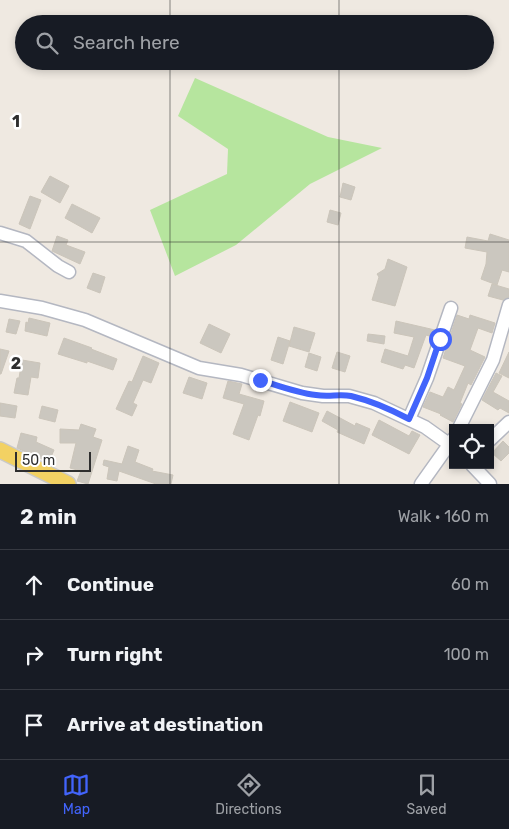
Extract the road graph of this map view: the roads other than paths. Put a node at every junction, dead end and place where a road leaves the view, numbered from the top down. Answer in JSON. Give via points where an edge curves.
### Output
{"nodes":[{"id":1,"x":0,"y":233,"type":"edge"},
{"id":2,"x":69,"y":272,"type":"dead end"},
{"id":3,"x":0,"y":301,"type":"edge"},
{"id":4,"x":509,"y":305,"type":"edge"},
{"id":5,"x":451,"y":308,"type":"dead end"},
{"id":6,"x":409,"y":419,"type":"junction"},
{"id":7,"x":509,"y":422,"type":"edge"},
{"id":8,"x":461,"y":424,"type":"edge"},
{"id":9,"x":494,"y":436,"type":"edge"},
{"id":10,"x":449,"y":441,"type":"edge"},
{"id":11,"x":449,"y":447,"type":"edge"},
{"id":12,"x":0,"y":450,"type":"edge"},
{"id":13,"x":476,"y":469,"type":"edge"},
{"id":14,"x":68,"y":484,"type":"edge"},
{"id":15,"x":421,"y":484,"type":"edge"},
{"id":16,"x":490,"y":484,"type":"edge"}],
"edges":[{"from":1,"to":2,"type":"street","via":[[26,241]]},
{"from":3,"to":6,"type":"street","via":[[75,316],[199,368],[241,375],[302,394],[349,396]]},
{"from":4,"to":8,"type":"street","via":[[493,360]]},
{"from":5,"to":6,"type":"street"},
{"from":6,"to":10,"type":"street"},
{"from":7,"to":9,"type":"street"},
{"from":11,"to":15,"type":"street"},
{"from":12,"to":14,"type":"main road"},
{"from":13,"to":16,"type":"street"}]}
